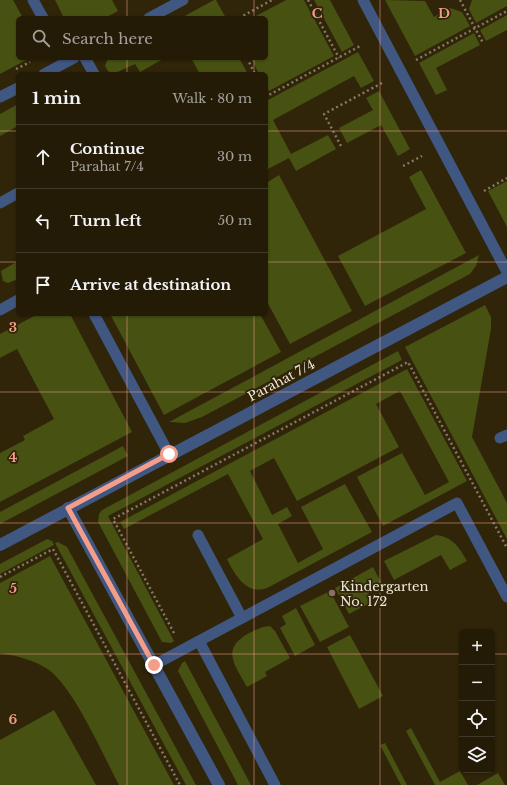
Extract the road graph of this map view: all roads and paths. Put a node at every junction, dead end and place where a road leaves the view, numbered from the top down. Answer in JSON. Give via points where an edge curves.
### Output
{"nodes":[{"id":1,"x":33,"y":0,"type":"edge"},
{"id":2,"x":183,"y":0,"type":"edge"},
{"id":3,"x":272,"y":0,"type":"edge"},
{"id":4,"x":308,"y":0,"type":"edge"},
{"id":5,"x":363,"y":0,"type":"edge"},
{"id":6,"x":460,"y":0,"type":"edge"},
{"id":7,"x":507,"y":11,"type":"edge"},
{"id":8,"x":42,"y":16,"type":"edge"},
{"id":9,"x":153,"y":16,"type":"edge"},
{"id":10,"x":243,"y":16,"type":"edge"},
{"id":11,"x":475,"y":28,"type":"junction"},
{"id":12,"x":483,"y":43,"type":"dead end"},
{"id":13,"x":362,"y":46,"type":"dead end"},
{"id":14,"x":339,"y":58,"type":"junction"},
{"id":15,"x":66,"y":60,"type":"edge"},
{"id":16,"x":86,"y":60,"type":"edge"},
{"id":17,"x":248,"y":60,"type":"edge"},
{"id":18,"x":413,"y":61,"type":"dead end"},
{"id":19,"x":47,"y":72,"type":"edge"},
{"id":20,"x":93,"y":72,"type":"edge"},
{"id":21,"x":254,"y":72,"type":"edge"},
{"id":22,"x":382,"y":83,"type":"dead end"},
{"id":23,"x":16,"y":89,"type":"edge"},
{"id":24,"x":268,"y":95,"type":"edge"},
{"id":25,"x":0,"y":97,"type":"edge"},
{"id":26,"x":342,"y":146,"type":"dead end"},
{"id":27,"x":422,"y":156,"type":"dead end"},
{"id":28,"x":403,"y":166,"type":"dead end"},
{"id":29,"x":507,"y":178,"type":"edge"},
{"id":30,"x":484,"y":191,"type":"dead end"},
{"id":31,"x":16,"y":194,"type":"edge"},
{"id":32,"x":0,"y":203,"type":"edge"},
{"id":33,"x":507,"y":272,"type":"edge"},
{"id":34,"x":507,"y":277,"type":"edge"},
{"id":35,"x":16,"y":301,"type":"edge"},
{"id":36,"x":2,"y":305,"type":"edge"},
{"id":37,"x":95,"y":316,"type":"edge"},
{"id":38,"x":169,"y":454,"type":"junction"},
{"id":39,"x":68,"y":508,"type":"junction"},
{"id":40,"x":198,"y":535,"type":"dead end"},
{"id":41,"x":0,"y":545,"type":"edge"},
{"id":42,"x":507,"y":548,"type":"edge"},
{"id":43,"x":0,"y":577,"type":"edge"},
{"id":44,"x":507,"y":597,"type":"edge"},
{"id":45,"x":242,"y":618,"type":"junction"},
{"id":46,"x":199,"y":641,"type":"junction"},
{"id":47,"x":183,"y":650,"type":"junction"},
{"id":48,"x":154,"y":665,"type":"junction"},
{"id":49,"x":180,"y":785,"type":"edge"},
{"id":50,"x":219,"y":785,"type":"edge"},
{"id":51,"x":275,"y":785,"type":"edge"}],
"edges":[{"from":1,"to":8,"type":"lane"},
{"from":2,"to":9,"type":"lane"},
{"from":3,"to":10,"type":"path"},
{"from":4,"to":14,"type":"path"},
{"from":5,"to":33,"type":"lane"},
{"from":6,"to":11,"type":"path"},
{"from":7,"to":11,"type":"path"},
{"from":11,"to":12,"type":"path"},
{"from":11,"to":18,"type":"path"},
{"from":13,"to":14,"type":"path"},
{"from":14,"to":24,"type":"path"},
{"from":15,"to":19,"type":"lane"},
{"from":16,"to":20,"type":"lane"},
{"from":17,"to":21,"type":"path"},
{"from":22,"to":26,"type":"path","via":[[324,114]]},
{"from":23,"to":25,"type":"lane"},
{"from":27,"to":28,"type":"path"},
{"from":29,"to":30,"type":"path"},
{"from":31,"to":32,"type":"lane"},
{"from":34,"to":38,"type":"street","name":"Parahat 7/4"},
{"from":35,"to":36,"type":"lane"},
{"from":37,"to":38,"type":"lane"},
{"from":38,"to":39,"type":"street","name":"Parahat 7/4"},
{"from":39,"to":41,"type":"street","name":"Parahat 7/4"},
{"from":39,"to":48,"type":"street"},
{"from":40,"to":45,"type":"lane"},
{"from":42,"to":47,"type":"path","via":[[408,362],[114,519]]},
{"from":43,"to":49,"type":"path","via":[[53,549]]},
{"from":44,"to":45,"type":"lane","via":[[457,504]]},
{"from":45,"to":46,"type":"lane"},
{"from":46,"to":47,"type":"lane"},
{"from":46,"to":51,"type":"lane"},
{"from":47,"to":48,"type":"lane"},
{"from":48,"to":50,"type":"street"}]}
